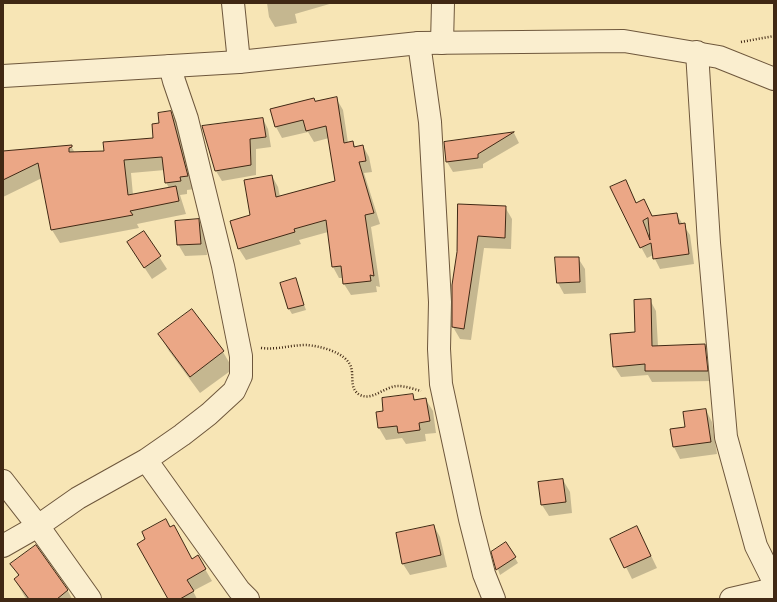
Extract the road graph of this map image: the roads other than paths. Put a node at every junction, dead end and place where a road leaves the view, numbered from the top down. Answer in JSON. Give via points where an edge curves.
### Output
{"nodes":[{"id":1,"x":233,"y":3,"type":"edge"},
{"id":2,"x":443,"y":3,"type":"edge"},
{"id":3,"x":419,"y":43,"type":"junction"},
{"id":4,"x":442,"y":43,"type":"junction"},
{"id":5,"x":697,"y":52,"type":"junction"},
{"id":6,"x":239,"y":62,"type":"junction"},
{"id":7,"x":170,"y":66,"type":"junction"},
{"id":8,"x":3,"y":76,"type":"edge"},
{"id":9,"x":774,"y":79,"type":"edge"},
{"id":10,"x":146,"y":460,"type":"junction"},
{"id":11,"x":3,"y":480,"type":"edge"},
{"id":12,"x":38,"y":526,"type":"junction"},
{"id":13,"x":3,"y":546,"type":"edge"},
{"id":14,"x":774,"y":582,"type":"edge"},
{"id":15,"x":774,"y":589,"type":"edge"},
{"id":16,"x":90,"y":599,"type":"edge"},
{"id":17,"x":248,"y":599,"type":"edge"},
{"id":18,"x":494,"y":599,"type":"edge"},
{"id":19,"x":731,"y":599,"type":"edge"}],
"edges":[{"from":1,"to":6,"type":"street"},
{"from":2,"to":4,"type":"street"},
{"from":3,"to":4,"type":"street"},
{"from":3,"to":6,"type":"street"},
{"from":3,"to":18,"type":"street","via":[[430,122],[443,392],[470,519],[484,574]]},
{"from":4,"to":5,"type":"street","via":[[624,41]]},
{"from":5,"to":9,"type":"street","via":[[719,57]]},
{"from":5,"to":14,"type":"street","via":[[709,243],[726,437],[756,546]]},
{"from":6,"to":7,"type":"street"},
{"from":7,"to":8,"type":"street"},
{"from":7,"to":10,"type":"street","via":[[187,119],[223,266],[241,356],[241,376],[234,391],[209,414]]},
{"from":10,"to":12,"type":"street","via":[[78,498]]},
{"from":10,"to":17,"type":"street","via":[[234,584]]},
{"from":11,"to":12,"type":"street"},
{"from":12,"to":13,"type":"street"},
{"from":12,"to":16,"type":"street"},
{"from":15,"to":19,"type":"street"}]}
